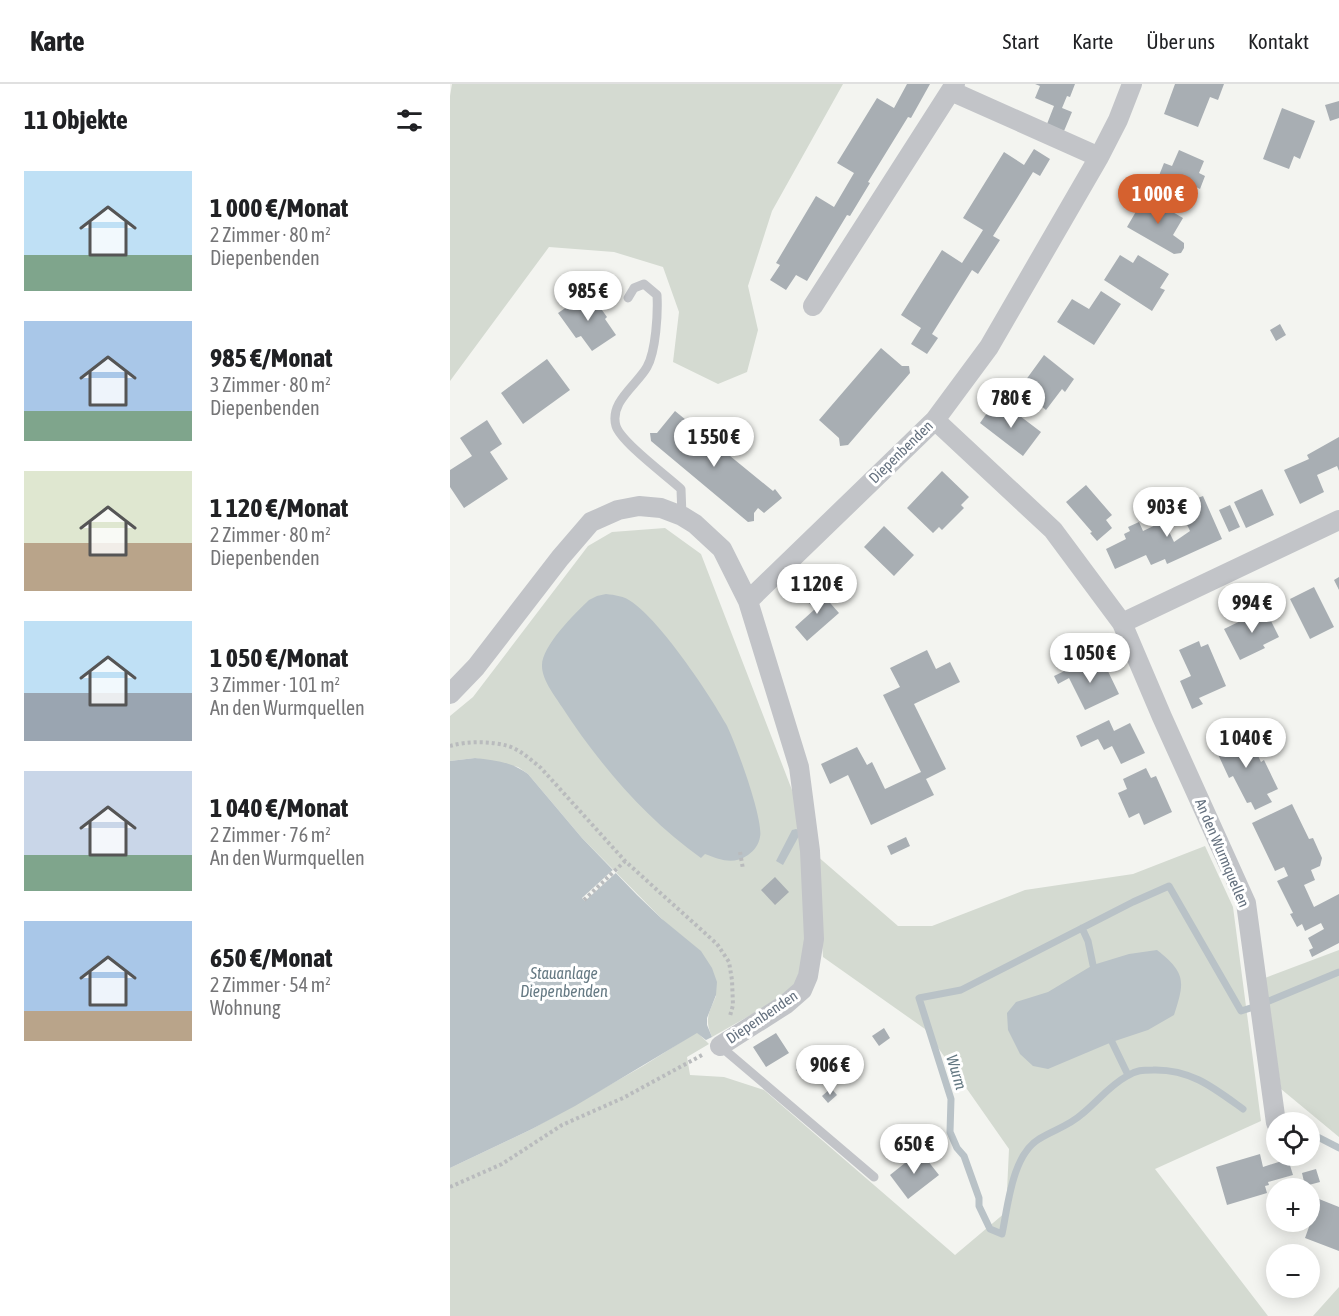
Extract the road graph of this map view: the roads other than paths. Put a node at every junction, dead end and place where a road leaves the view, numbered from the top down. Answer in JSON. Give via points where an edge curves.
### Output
{"nodes":[{"id":1,"x":1132,"y":84,"type":"edge"},
{"id":2,"x":953,"y":88,"type":"edge"},
{"id":3,"x":1099,"y":156,"type":"junction"},
{"id":4,"x":628,"y":298,"type":"dead end"},
{"id":5,"x":813,"y":306,"type":"dead end"},
{"id":6,"x":934,"y":420,"type":"junction"},
{"id":7,"x":682,"y":516,"type":"junction"},
{"id":8,"x":1339,"y":520,"type":"edge"},
{"id":9,"x":748,"y":601,"type":"junction"},
{"id":10,"x":1122,"y":622,"type":"junction"},
{"id":11,"x":450,"y":694,"type":"edge"},
{"id":12,"x":720,"y":1046,"type":"joint"},
{"id":13,"x":1274,"y":1112,"type":"edge"},
{"id":14,"x":874,"y":1177,"type":"dead end"}],
"edges":[{"from":1,"to":3,"type":"street","name":"Diepenbenden"},
{"from":2,"to":3,"type":"street"},
{"from":2,"to":5,"type":"street"},
{"from":3,"to":6,"type":"street","name":"Diepenbenden","via":[[989,347]]},
{"from":4,"to":7,"type":"lane","via":[[634,288],[644,284],[657,295],[658,309],[648,366],[615,412],[616,426],[624,439],[681,489]]},
{"from":6,"to":9,"type":"street","name":"Diepenbenden"},
{"from":6,"to":10,"type":"street","name":"An den Wurmquellen","via":[[1053,530]]},
{"from":7,"to":9,"type":"street","name":"Diepenbenden","via":[[722,549]]},
{"from":7,"to":11,"type":"street","name":"Diepenbenden","via":[[661,507],[639,506],[591,522]]},
{"from":8,"to":10,"type":"street"},
{"from":9,"to":12,"type":"street","name":"Diepenbenden","via":[[799,767],[810,851],[814,939],[802,990]]},
{"from":10,"to":13,"type":"street","name":"An den Wurmquellen","via":[[1246,903]]},
{"from":12,"to":14,"type":"lane"}]}
